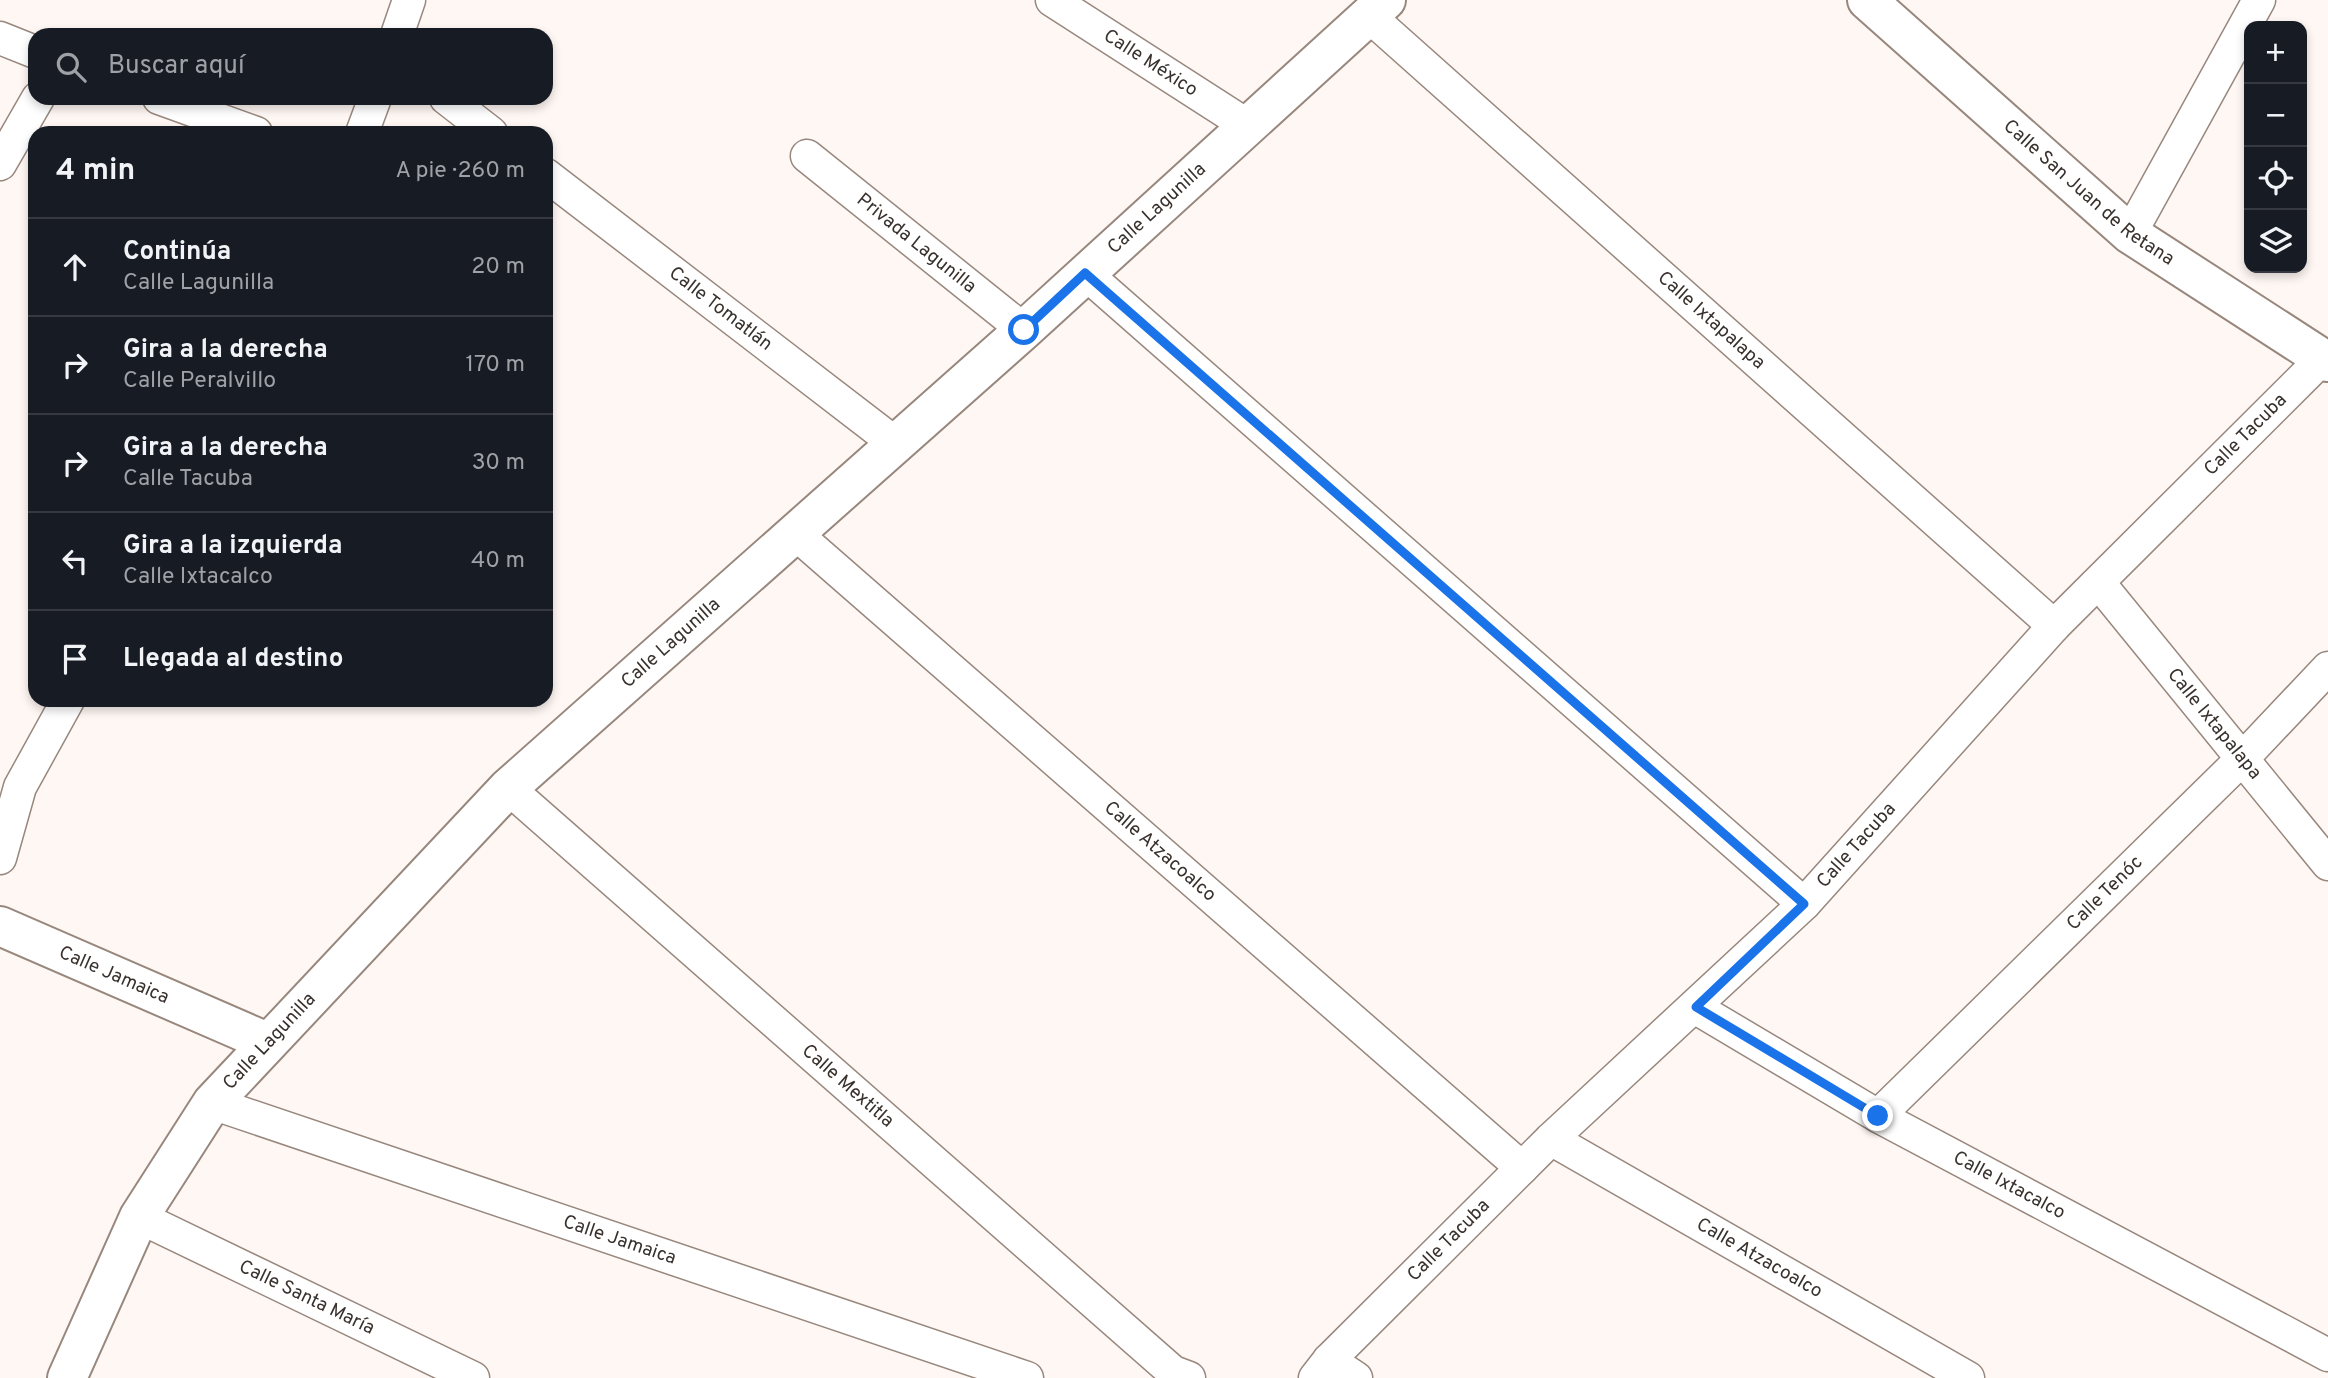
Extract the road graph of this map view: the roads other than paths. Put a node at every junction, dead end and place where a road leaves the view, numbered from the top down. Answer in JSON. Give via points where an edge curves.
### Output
{"nodes":[{"id":1,"x":409,"y":0,"type":"edge"},
{"id":2,"x":1052,"y":0,"type":"edge"},
{"id":3,"x":1867,"y":0,"type":"edge"},
{"id":4,"x":2259,"y":0,"type":"edge"},
{"id":5,"x":1377,"y":8,"type":"edge"},
{"id":6,"x":399,"y":28,"type":"edge"},
{"id":7,"x":0,"y":38,"type":"edge"},
{"id":8,"x":28,"y":49,"type":"edge"},
{"id":9,"x":34,"y":105,"type":"edge"},
{"id":10,"x":178,"y":105,"type":"edge"},
{"id":11,"x":372,"y":105,"type":"edge"},
{"id":12,"x":455,"y":105,"type":"edge"},
{"id":13,"x":237,"y":126,"type":"edge"},
{"id":14,"x":365,"y":126,"type":"edge"},
{"id":15,"x":482,"y":126,"type":"edge"},
{"id":16,"x":1248,"y":126,"type":"junction"},
{"id":17,"x":807,"y":156,"type":"dead end"},
{"id":18,"x":0,"y":164,"type":"edge"},
{"id":19,"x":553,"y":180,"type":"edge"},
{"id":20,"x":2130,"y":234,"type":"junction"},
{"id":21,"x":1085,"y":273,"type":"junction"},
{"id":22,"x":1024,"y":330,"type":"junction"},
{"id":23,"x":2325,"y":360,"type":"edge"},
{"id":24,"x":896,"y":444,"type":"junction"},
{"id":25,"x":796,"y":534,"type":"junction"},
{"id":26,"x":2099,"y":583,"type":"junction"},
{"id":27,"x":2054,"y":626,"type":"junction"},
{"id":28,"x":2328,"y":668,"type":"edge"},
{"id":29,"x":64,"y":707,"type":"edge"},
{"id":30,"x":2242,"y":759,"type":"junction"},
{"id":31,"x":508,"y":788,"type":"junction"},
{"id":32,"x":0,"y":858,"type":"edge"},
{"id":33,"x":2328,"y":864,"type":"edge"},
{"id":34,"x":1804,"y":904,"type":"junction"},
{"id":35,"x":0,"y":926,"type":"edge"},
{"id":36,"x":1696,"y":1007,"type":"junction"},
{"id":37,"x":267,"y":1042,"type":"junction"},
{"id":38,"x":212,"y":1103,"type":"junction"},
{"id":39,"x":1878,"y":1116,"type":"junction"},
{"id":40,"x":1551,"y":1139,"type":"junction"},
{"id":41,"x":1522,"y":1168,"type":"junction"},
{"id":42,"x":139,"y":1217,"type":"junction"},
{"id":43,"x":2328,"y":1356,"type":"edge"},
{"id":44,"x":1322,"y":1369,"type":"edge"},
{"id":45,"x":1171,"y":1376,"type":"edge"},
{"id":46,"x":67,"y":1378,"type":"edge"},
{"id":47,"x":473,"y":1378,"type":"edge"},
{"id":48,"x":1027,"y":1378,"type":"edge"},
{"id":49,"x":1356,"y":1378,"type":"edge"},
{"id":50,"x":1968,"y":1378,"type":"edge"}],
"edges":[{"from":1,"to":6,"type":"street"},
{"from":2,"to":16,"type":"street","name":"Calle México"},
{"from":3,"to":20,"type":"street","name":"Calle San Juan de Retana"},
{"from":4,"to":20,"type":"street"},
{"from":5,"to":16,"type":"street","name":"Calle Lagunilla"},
{"from":5,"to":27,"type":"street","name":"Calle Ixtapalapa"},
{"from":7,"to":8,"type":"street"},
{"from":9,"to":18,"type":"street"},
{"from":10,"to":13,"type":"street"},
{"from":11,"to":14,"type":"street"},
{"from":12,"to":15,"type":"street"},
{"from":16,"to":21,"type":"street","name":"Calle Lagunilla"},
{"from":17,"to":22,"type":"street","name":"Privada Lagunilla"},
{"from":19,"to":24,"type":"street","name":"Calle Tomatlán"},
{"from":20,"to":23,"type":"street","name":"Calle San Juan de Retana"},
{"from":21,"to":22,"type":"street","name":"Calle Lagunilla"},
{"from":21,"to":34,"type":"street"},
{"from":22,"to":24,"type":"street","name":"Calle Lagunilla"},
{"from":23,"to":26,"type":"street","name":"Calle Tacuba"},
{"from":24,"to":25,"type":"street","name":"Calle Lagunilla"},
{"from":25,"to":31,"type":"street","name":"Calle Lagunilla"},
{"from":25,"to":41,"type":"street","name":"Calle Atzacoalco"},
{"from":26,"to":27,"type":"street","name":"Calle Tacuba"},
{"from":26,"to":30,"type":"street","name":"Calle Ixtapalapa"},
{"from":27,"to":34,"type":"street","name":"Calle Tacuba"},
{"from":28,"to":30,"type":"street","name":"Calle Tenóc"},
{"from":29,"to":32,"type":"street","via":[[20,787]]},
{"from":30,"to":33,"type":"street","name":"Calle Ixtapalapa"},
{"from":30,"to":39,"type":"street","name":"Calle Tenóc"},
{"from":31,"to":37,"type":"street","name":"Calle Lagunilla"},
{"from":31,"to":45,"type":"street","name":"Calle Mextitla"},
{"from":34,"to":36,"type":"street","name":"Calle Tacuba"},
{"from":35,"to":37,"type":"street","name":"Calle Jamaica"},
{"from":36,"to":39,"type":"street","name":"Calle Ixtacalco"},
{"from":36,"to":40,"type":"street","name":"Calle Tacuba"},
{"from":37,"to":38,"type":"street","name":"Calle Lagunilla"},
{"from":38,"to":42,"type":"street","name":"Calle Lagunilla"},
{"from":38,"to":48,"type":"street","name":"Calle Jamaica"},
{"from":39,"to":43,"type":"street","name":"Calle Ixtacalco"},
{"from":40,"to":41,"type":"street","name":"Calle Tacuba"},
{"from":40,"to":50,"type":"street","name":"Calle Atzacoalco"},
{"from":41,"to":44,"type":"street","name":"Calle Tacuba"},
{"from":42,"to":46,"type":"street","name":"Calle Lagunilla"},
{"from":42,"to":47,"type":"street","name":"Calle Santa María"},
{"from":44,"to":49,"type":"street"}]}
